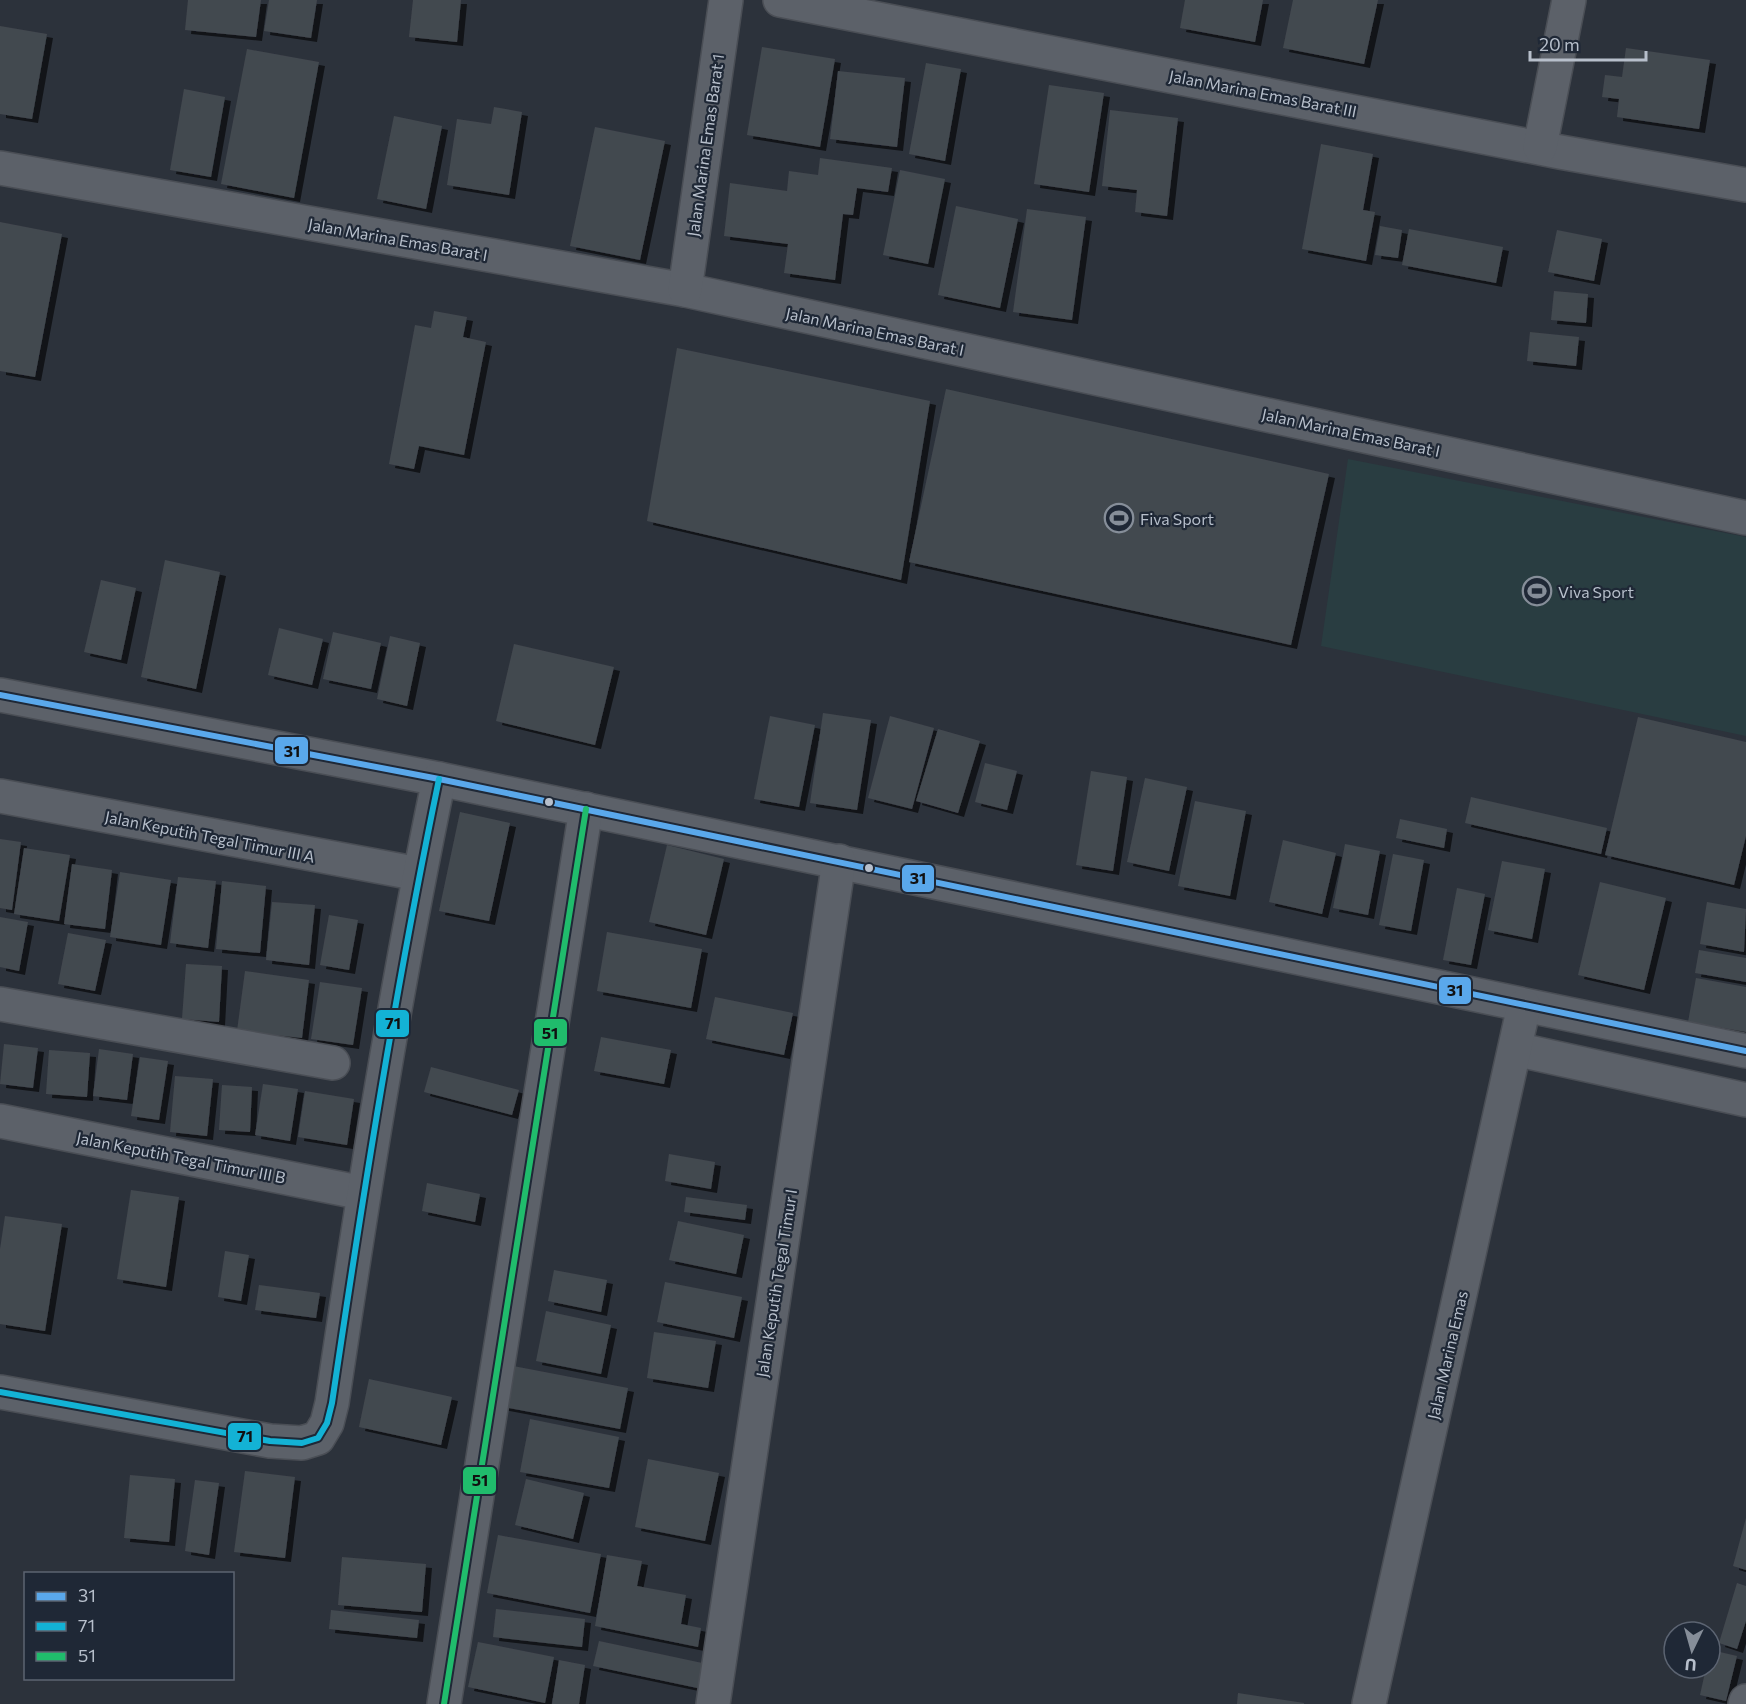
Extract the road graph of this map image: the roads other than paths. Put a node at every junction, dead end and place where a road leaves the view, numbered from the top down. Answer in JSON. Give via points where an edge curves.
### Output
{"nodes":[{"id":1,"x":726,"y":0,"type":"edge"},
{"id":2,"x":780,"y":0,"type":"edge"},
{"id":3,"x":1569,"y":0,"type":"edge"},
{"id":4,"x":1540,"y":147,"type":"junction"},
{"id":5,"x":0,"y":168,"type":"edge"},
{"id":6,"x":1746,"y":185,"type":"edge"},
{"id":7,"x":685,"y":290,"type":"junction"},
{"id":8,"x":1746,"y":518,"type":"edge"},
{"id":9,"x":0,"y":695,"type":"edge"},
{"id":10,"x":438,"y":779,"type":"junction"},
{"id":11,"x":0,"y":796,"type":"edge"},
{"id":12,"x":586,"y":809,"type":"junction"},
{"id":13,"x":839,"y":861,"type":"junction"},
{"id":14,"x":419,"y":874,"type":"junction"},
{"id":15,"x":0,"y":1005,"type":"edge"},
{"id":16,"x":1524,"y":1005,"type":"junction"},
{"id":17,"x":1515,"y":1049,"type":"junction"},
{"id":18,"x":1746,"y":1051,"type":"edge"},
{"id":19,"x":333,"y":1063,"type":"dead end"},
{"id":20,"x":1746,"y":1100,"type":"edge"},
{"id":21,"x":0,"y":1121,"type":"edge"},
{"id":22,"x":363,"y":1193,"type":"junction"},
{"id":23,"x":0,"y":1392,"type":"edge"},
{"id":24,"x":444,"y":1704,"type":"edge"},
{"id":25,"x":713,"y":1704,"type":"edge"},
{"id":26,"x":1369,"y":1704,"type":"edge"}],
"edges":[{"from":1,"to":7,"type":"street","name":"Jalan Marina Emas Barat 1"},
{"from":2,"to":4,"type":"street","name":"Jalan Marina Emas Barat III"},
{"from":3,"to":4,"type":"street"},
{"from":4,"to":6,"type":"street","name":"Jalan Marina Emas Barat III"},
{"from":5,"to":7,"type":"street","name":"Jalan Marina Emas Barat I"},
{"from":7,"to":8,"type":"street","name":"Jalan Marina Emas Barat I"},
{"from":9,"to":10,"type":"street"},
{"from":10,"to":12,"type":"street"},
{"from":10,"to":14,"type":"street"},
{"from":11,"to":14,"type":"street","name":"Jalan Keputih Tegal Timur III A"},
{"from":12,"to":13,"type":"street"},
{"from":12,"to":24,"type":"street"},
{"from":13,"to":16,"type":"street"},
{"from":13,"to":25,"type":"street","name":"Jalan Keputih Tegal Timur I"},
{"from":14,"to":22,"type":"street"},
{"from":15,"to":19,"type":"street"},
{"from":16,"to":17,"type":"street","name":"Jalan Marina Emas"},
{"from":16,"to":18,"type":"street"},
{"from":17,"to":20,"type":"street"},
{"from":17,"to":26,"type":"street","name":"Jalan Marina Emas"},
{"from":21,"to":22,"type":"street","name":"Jalan Keputih Tegal Timur III B"},
{"from":22,"to":23,"type":"street","via":[[332,1403],[318,1438],[302,1443],[270,1441]]}]}
